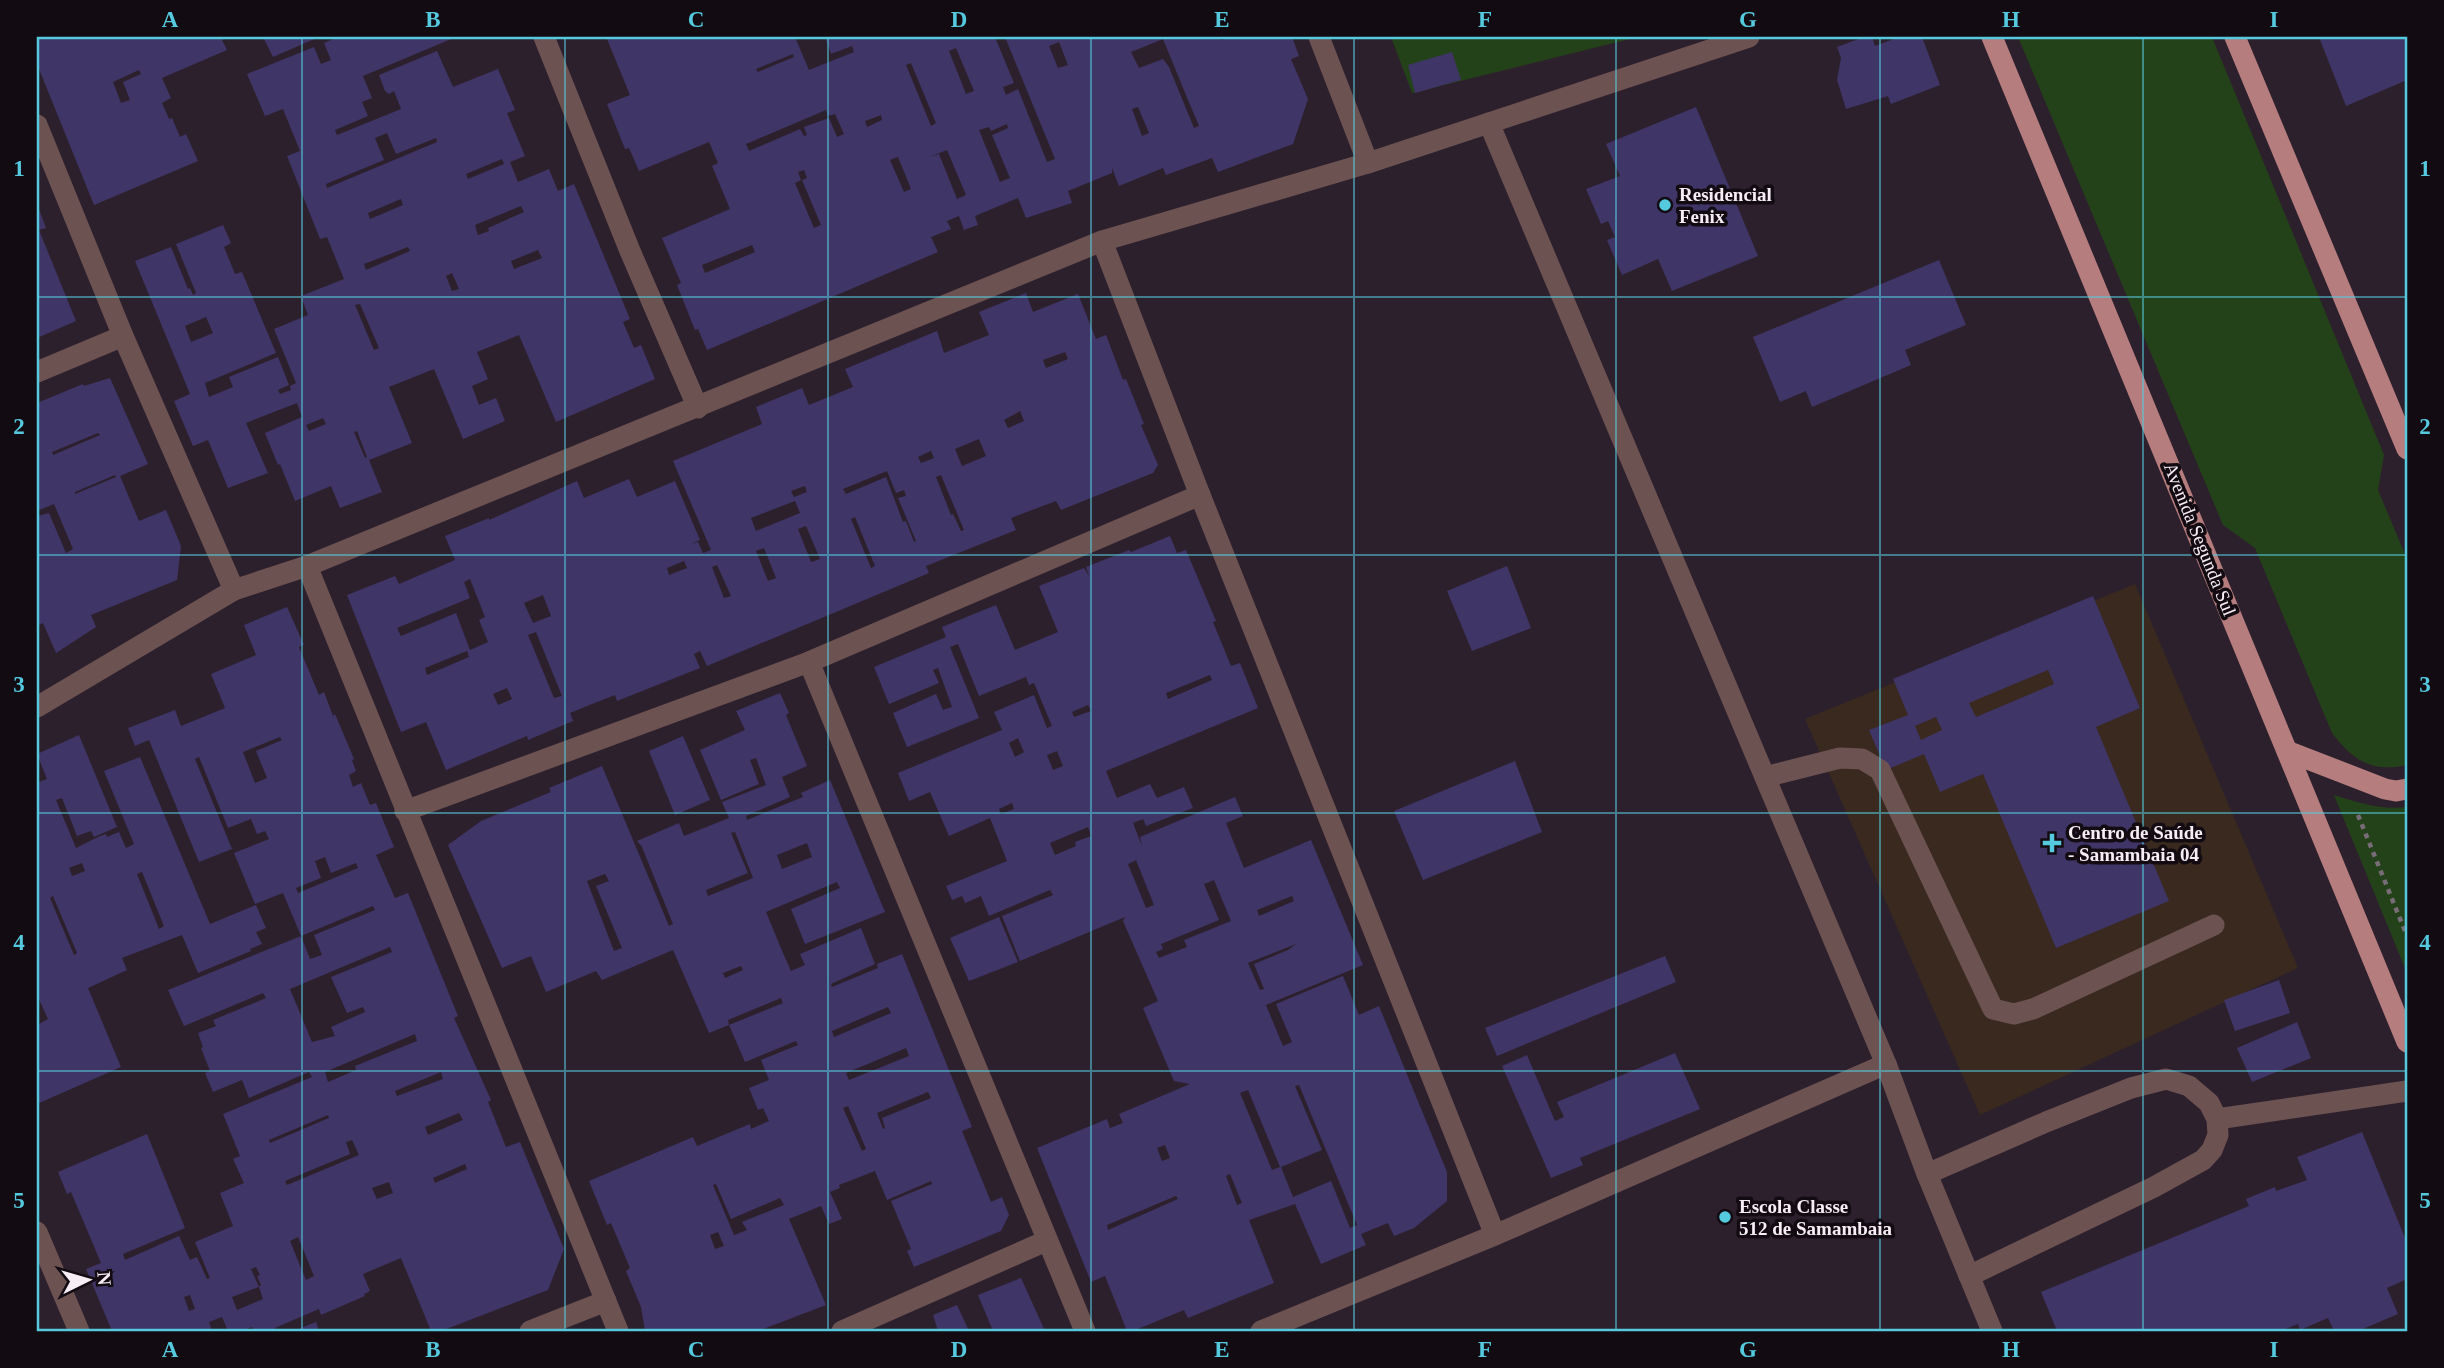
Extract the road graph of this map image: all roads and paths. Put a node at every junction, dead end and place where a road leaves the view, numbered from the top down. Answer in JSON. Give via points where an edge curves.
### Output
{"nodes":[{"id":1,"x":545,"y":37,"type":"edge"},
{"id":2,"x":1319,"y":37,"type":"edge"},
{"id":3,"x":1992,"y":37,"type":"edge"},
{"id":4,"x":2235,"y":37,"type":"edge"},
{"id":5,"x":1744,"y":38,"type":"edge"},
{"id":6,"x":1489,"y":123,"type":"junction"},
{"id":7,"x":37,"y":125,"type":"edge"},
{"id":8,"x":1368,"y":163,"type":"junction"},
{"id":9,"x":1102,"y":242,"type":"junction"},
{"id":10,"x":123,"y":336,"type":"junction"},
{"id":11,"x":37,"y":372,"type":"edge"},
{"id":12,"x":698,"y":408,"type":"junction"},
{"id":13,"x":2407,"y":449,"type":"edge"},
{"id":14,"x":1200,"y":495,"type":"junction"},
{"id":15,"x":307,"y":565,"type":"junction"},
{"id":16,"x":234,"y":590,"type":"junction"},
{"id":17,"x":809,"y":662,"type":"junction"},
{"id":18,"x":37,"y":707,"type":"edge"},
{"id":19,"x":2287,"y":751,"type":"junction"},
{"id":20,"x":1765,"y":777,"type":"junction"},
{"id":21,"x":2407,"y":789,"type":"edge"},
{"id":22,"x":405,"y":811,"type":"junction"},
{"id":23,"x":2367,"y":817,"type":"dead end"},
{"id":24,"x":2214,"y":925,"type":"dead end"},
{"id":25,"x":2407,"y":936,"type":"edge"},
{"id":26,"x":2407,"y":1042,"type":"edge"},
{"id":27,"x":1886,"y":1064,"type":"junction"},
{"id":28,"x":2407,"y":1091,"type":"edge"},
{"id":29,"x":2217,"y":1119,"type":"junction"},
{"id":30,"x":1927,"y":1174,"type":"junction"},
{"id":31,"x":37,"y":1232,"type":"edge"},
{"id":32,"x":1495,"y":1235,"type":"junction"},
{"id":33,"x":1046,"y":1241,"type":"junction"},
{"id":34,"x":1969,"y":1276,"type":"junction"},
{"id":35,"x":606,"y":1301,"type":"junction"},
{"id":36,"x":79,"y":1331,"type":"edge"},
{"id":37,"x":530,"y":1331,"type":"edge"},
{"id":38,"x":618,"y":1331,"type":"edge"},
{"id":39,"x":842,"y":1331,"type":"edge"},
{"id":40,"x":1085,"y":1331,"type":"edge"},
{"id":41,"x":1261,"y":1331,"type":"edge"},
{"id":42,"x":1992,"y":1331,"type":"edge"}],
"edges":[{"from":1,"to":12,"type":"street"},
{"from":2,"to":8,"type":"street"},
{"from":3,"to":19,"type":"main road","name":"Avenida Segunda Sul"},
{"from":4,"to":13,"type":"main road"},
{"from":5,"to":6,"type":"street"},
{"from":6,"to":8,"type":"street"},
{"from":6,"to":20,"type":"street"},
{"from":7,"to":10,"type":"street"},
{"from":8,"to":9,"type":"street"},
{"from":9,"to":12,"type":"street"},
{"from":9,"to":14,"type":"street"},
{"from":10,"to":11,"type":"street"},
{"from":10,"to":16,"type":"street"},
{"from":12,"to":15,"type":"street"},
{"from":14,"to":17,"type":"street"},
{"from":14,"to":32,"type":"street"},
{"from":15,"to":16,"type":"street"},
{"from":15,"to":22,"type":"street"},
{"from":16,"to":18,"type":"street"},
{"from":17,"to":22,"type":"street"},
{"from":17,"to":33,"type":"street"},
{"from":19,"to":21,"type":"main road","via":[[2377,787]]},
{"from":19,"to":26,"type":"main road","name":"Avenida Segunda Sul"},
{"from":20,"to":24,"type":"street","via":[[1840,758],[1862,759],[1880,770],[1993,1009],[2014,1014],[2034,1009]]},
{"from":20,"to":27,"type":"street"},
{"from":22,"to":35,"type":"street"},
{"from":23,"to":25,"type":"path","via":[[2357,815]]},
{"from":27,"to":30,"type":"street"},
{"from":27,"to":32,"type":"street"},
{"from":28,"to":29,"type":"street"},
{"from":29,"to":30,"type":"street","via":[[2189,1086],[2166,1079],[2131,1088]]},
{"from":29,"to":34,"type":"street","via":[[2218,1135],[2203,1160]]},
{"from":30,"to":34,"type":"street"},
{"from":31,"to":36,"type":"street"},
{"from":32,"to":41,"type":"street"},
{"from":33,"to":39,"type":"street"},
{"from":33,"to":40,"type":"street"},
{"from":34,"to":42,"type":"street"},
{"from":35,"to":37,"type":"street"},
{"from":35,"to":38,"type":"street"}]}
